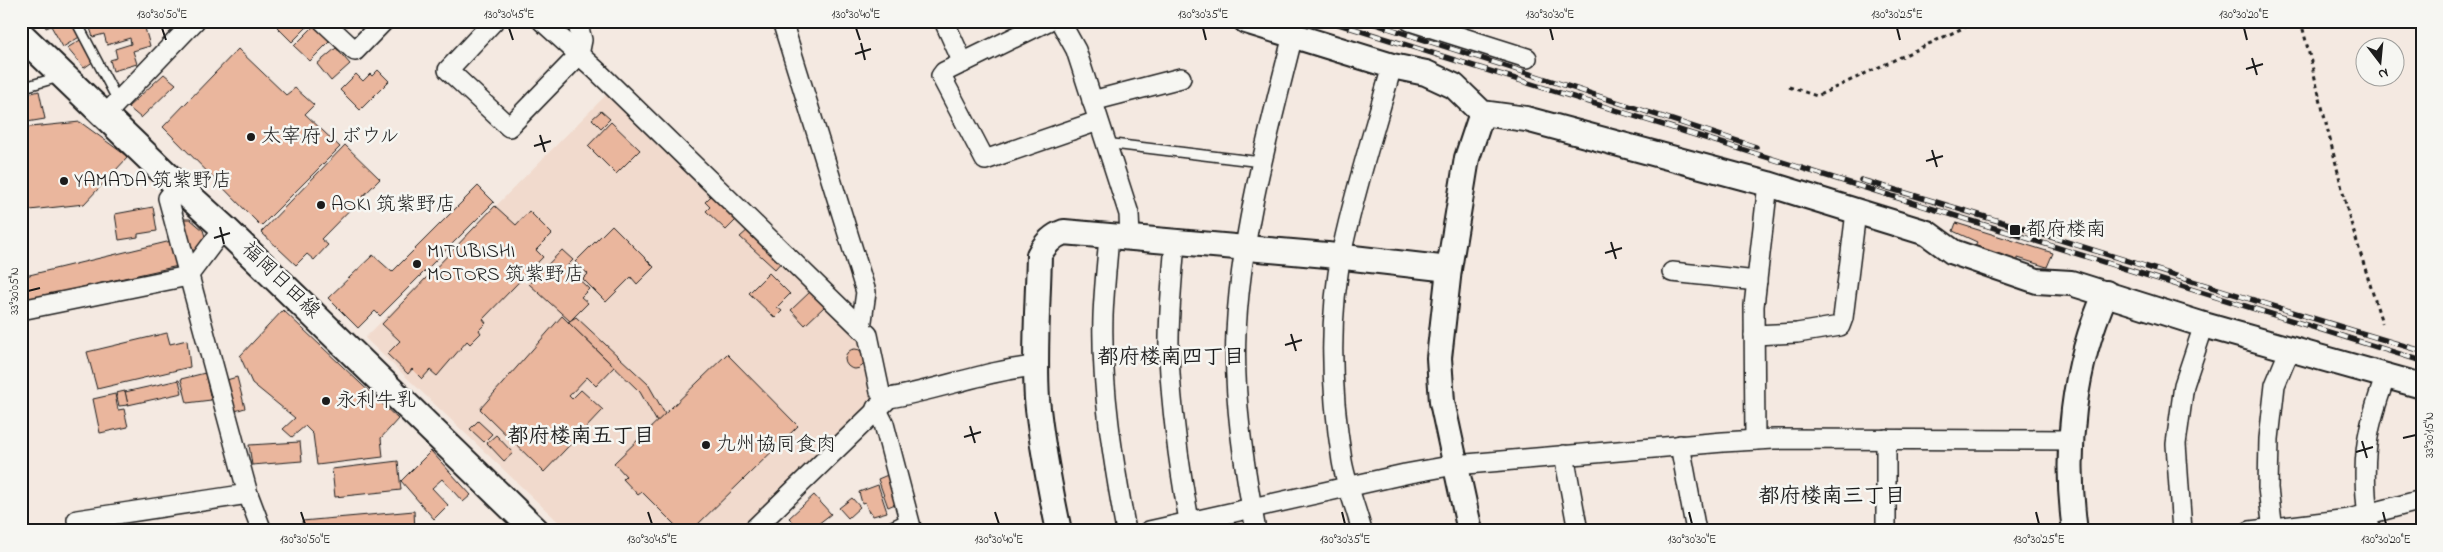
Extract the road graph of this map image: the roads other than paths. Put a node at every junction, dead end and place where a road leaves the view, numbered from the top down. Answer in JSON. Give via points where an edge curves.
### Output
{"nodes":[{"id":1,"x":76,"y":21,"type":"edge"},
{"id":2,"x":195,"y":21,"type":"edge"},
{"id":3,"x":323,"y":21,"type":"edge"},
{"id":4,"x":384,"y":21,"type":"edge"},
{"id":5,"x":494,"y":21,"type":"edge"},
{"id":6,"x":542,"y":21,"type":"edge"},
{"id":7,"x":577,"y":21,"type":"edge"},
{"id":8,"x":782,"y":21,"type":"edge"},
{"id":9,"x":944,"y":21,"type":"edge"},
{"id":10,"x":1048,"y":21,"type":"edge"},
{"id":11,"x":1060,"y":21,"type":"edge"},
{"id":12,"x":1246,"y":21,"type":"edge"},
{"id":13,"x":1410,"y":21,"type":"edge"},
{"id":14,"x":21,"y":35,"type":"edge"},
{"id":15,"x":1293,"y":35,"type":"junction"},
{"id":16,"x":579,"y":55,"type":"junction"},
{"id":17,"x":1527,"y":58,"type":"dead end"},
{"id":18,"x":963,"y":63,"type":"junction"},
{"id":19,"x":1392,"y":66,"type":"junction"},
{"id":20,"x":63,"y":76,"type":"junction"},
{"id":21,"x":1182,"y":78,"type":"dead end"},
{"id":22,"x":21,"y":88,"type":"edge"},
{"id":23,"x":1092,"y":102,"type":"junction"},
{"id":24,"x":112,"y":108,"type":"junction"},
{"id":25,"x":1482,"y":113,"type":"junction"},
{"id":26,"x":1098,"y":121,"type":"junction"},
{"id":27,"x":1105,"y":143,"type":"junction"},
{"id":28,"x":1261,"y":162,"type":"junction"},
{"id":29,"x":1768,"y":184,"type":"junction"},
{"id":30,"x":178,"y":186,"type":"junction"},
{"id":31,"x":1856,"y":212,"type":"junction"},
{"id":32,"x":224,"y":228,"type":"junction"},
{"id":33,"x":1119,"y":237,"type":"junction"},
{"id":34,"x":1175,"y":242,"type":"junction"},
{"id":35,"x":1246,"y":248,"type":"junction"},
{"id":36,"x":1341,"y":257,"type":"junction"},
{"id":37,"x":1449,"y":269,"type":"junction"},
{"id":38,"x":1672,"y":272,"type":"dead end"},
{"id":39,"x":188,"y":276,"type":"junction"},
{"id":40,"x":1757,"y":281,"type":"junction"},
{"id":41,"x":2106,"y":293,"type":"junction"},
{"id":42,"x":21,"y":310,"type":"edge"},
{"id":43,"x":2204,"y":326,"type":"junction"},
{"id":44,"x":861,"y":328,"type":"junction"},
{"id":45,"x":1754,"y":335,"type":"junction"},
{"id":46,"x":2290,"y":349,"type":"junction"},
{"id":47,"x":1037,"y":366,"type":"junction"},
{"id":48,"x":2386,"y":375,"type":"junction"},
{"id":49,"x":2422,"y":386,"type":"edge"},
{"id":50,"x":880,"y":404,"type":"junction"},
{"id":51,"x":1755,"y":440,"type":"junction"},
{"id":52,"x":1886,"y":440,"type":"junction"},
{"id":53,"x":2072,"y":440,"type":"junction"},
{"id":54,"x":1680,"y":445,"type":"junction"},
{"id":55,"x":1564,"y":455,"type":"junction"},
{"id":56,"x":1455,"y":465,"type":"junction"},
{"id":57,"x":1349,"y":486,"type":"junction"},
{"id":58,"x":248,"y":494,"type":"junction"},
{"id":59,"x":2422,"y":500,"type":"edge"},
{"id":60,"x":1252,"y":508,"type":"junction"},
{"id":61,"x":77,"y":520,"type":"dead end"},
{"id":62,"x":2368,"y":523,"type":"edge"},
{"id":63,"x":1191,"y":526,"type":"edge"},
{"id":64,"x":905,"y":528,"type":"edge"},
{"id":65,"x":2273,"y":529,"type":"edge"},
{"id":66,"x":262,"y":531,"type":"edge"},
{"id":67,"x":536,"y":531,"type":"edge"},
{"id":68,"x":752,"y":531,"type":"edge"},
{"id":69,"x":1059,"y":531,"type":"edge"},
{"id":70,"x":1126,"y":531,"type":"edge"},
{"id":71,"x":1149,"y":531,"type":"edge"},
{"id":72,"x":1256,"y":531,"type":"edge"},
{"id":73,"x":1362,"y":531,"type":"edge"},
{"id":74,"x":1470,"y":531,"type":"edge"},
{"id":75,"x":1578,"y":531,"type":"edge"},
{"id":76,"x":1696,"y":531,"type":"edge"},
{"id":77,"x":1886,"y":531,"type":"edge"},
{"id":78,"x":2075,"y":531,"type":"edge"},
{"id":79,"x":2182,"y":531,"type":"edge"},
{"id":80,"x":2250,"y":531,"type":"edge"}],
"edges":[{"from":1,"to":24,"type":"lane"},
{"from":2,"to":24,"type":"street"},
{"from":3,"to":4,"type":"street","via":[[355,52]]},
{"from":5,"to":16,"type":"street","via":[[448,70],[509,128]]},
{"from":6,"to":16,"type":"street"},
{"from":7,"to":16,"type":"street","via":[[582,40]]},
{"from":8,"to":44,"type":"street","via":[[866,292]]},
{"from":9,"to":18,"type":"street"},
{"from":10,"to":18,"type":"street"},
{"from":11,"to":23,"type":"street","via":[[1076,50]]},
{"from":12,"to":15,"type":"street"},
{"from":13,"to":17,"type":"street"},
{"from":14,"to":20,"type":"main road","name":"福岡日田線"},
{"from":15,"to":19,"type":"street"},
{"from":15,"to":28,"type":"street"},
{"from":16,"to":44,"type":"street"},
{"from":18,"to":26,"type":"street","via":[[940,76],[985,160]]},
{"from":19,"to":25,"type":"street","via":[[1426,74],[1454,86]]},
{"from":19,"to":36,"type":"street"},
{"from":20,"to":22,"type":"lane"},
{"from":20,"to":24,"type":"main road","name":"福岡日田線"},
{"from":21,"to":23,"type":"street"},
{"from":23,"to":26,"type":"street"},
{"from":24,"to":30,"type":"main road","name":"福岡日田線"},
{"from":25,"to":29,"type":"street","via":[[1526,119]]},
{"from":25,"to":37,"type":"street","via":[[1467,158]]},
{"from":26,"to":27,"type":"street"},
{"from":27,"to":28,"type":"lane"},
{"from":27,"to":33,"type":"street","via":[[1129,214]]},
{"from":28,"to":35,"type":"street"},
{"from":29,"to":31,"type":"street"},
{"from":29,"to":40,"type":"street"},
{"from":30,"to":32,"type":"main road","name":"福岡日田線"},
{"from":30,"to":39,"type":"street","via":[[168,198]]},
{"from":31,"to":41,"type":"street","via":[[1927,233],[1953,252],[2037,281],[2071,283]]},
{"from":31,"to":45,"type":"street","via":[[1840,326]]},
{"from":32,"to":39,"type":"street"},
{"from":32,"to":67,"type":"main road","name":"福岡日田線"},
{"from":33,"to":34,"type":"street"},
{"from":33,"to":47,"type":"street","via":[[1064,232],[1044,246],[1039,255]]},
{"from":33,"to":70,"type":"street","via":[[1103,316],[1111,447]]},
{"from":34,"to":35,"type":"street"},
{"from":34,"to":63,"type":"street","via":[[1169,355],[1174,425]]},
{"from":35,"to":36,"type":"street"},
{"from":35,"to":60,"type":"street","via":[[1236,332],[1236,398]]},
{"from":36,"to":37,"type":"street"},
{"from":36,"to":57,"type":"street","via":[[1333,350],[1337,427]]},
{"from":37,"to":56,"type":"street","via":[[1439,358],[1442,402]]},
{"from":38,"to":40,"type":"street"},
{"from":39,"to":42,"type":"street"},
{"from":39,"to":58,"type":"street"},
{"from":40,"to":45,"type":"street"},
{"from":41,"to":43,"type":"street"},
{"from":41,"to":53,"type":"street","via":[[2094,321],[2078,382]]},
{"from":43,"to":46,"type":"street"},
{"from":43,"to":79,"type":"street","via":[[2184,385],[2176,444]]},
{"from":44,"to":50,"type":"street","via":[[868,335]]},
{"from":45,"to":51,"type":"street"},
{"from":46,"to":48,"type":"street"},
{"from":46,"to":65,"type":"street","via":[[2275,385],[2269,439],[2268,488]]},
{"from":47,"to":50,"type":"street","via":[[1012,368],[889,398]]},
{"from":47,"to":69,"type":"street","via":[[1037,399]]},
{"from":48,"to":49,"type":"street"},
{"from":48,"to":62,"type":"street","via":[[2370,428],[2365,459]]},
{"from":50,"to":64,"type":"street"},
{"from":50,"to":68,"type":"street"},
{"from":51,"to":52,"type":"street"},
{"from":51,"to":54,"type":"street"},
{"from":52,"to":53,"type":"street"},
{"from":52,"to":77,"type":"street"},
{"from":53,"to":78,"type":"street","via":[[2070,484]]},
{"from":54,"to":55,"type":"street"},
{"from":54,"to":76,"type":"street"},
{"from":55,"to":56,"type":"street"},
{"from":55,"to":75,"type":"street"},
{"from":56,"to":57,"type":"street"},
{"from":56,"to":74,"type":"street"},
{"from":57,"to":60,"type":"street"},
{"from":57,"to":73,"type":"street"},
{"from":58,"to":61,"type":"street"},
{"from":58,"to":66,"type":"street"},
{"from":59,"to":62,"type":"street"},
{"from":60,"to":63,"type":"street"},
{"from":60,"to":72,"type":"street"},
{"from":62,"to":65,"type":"street"},
{"from":63,"to":71,"type":"street"},
{"from":65,"to":80,"type":"street"}]}
